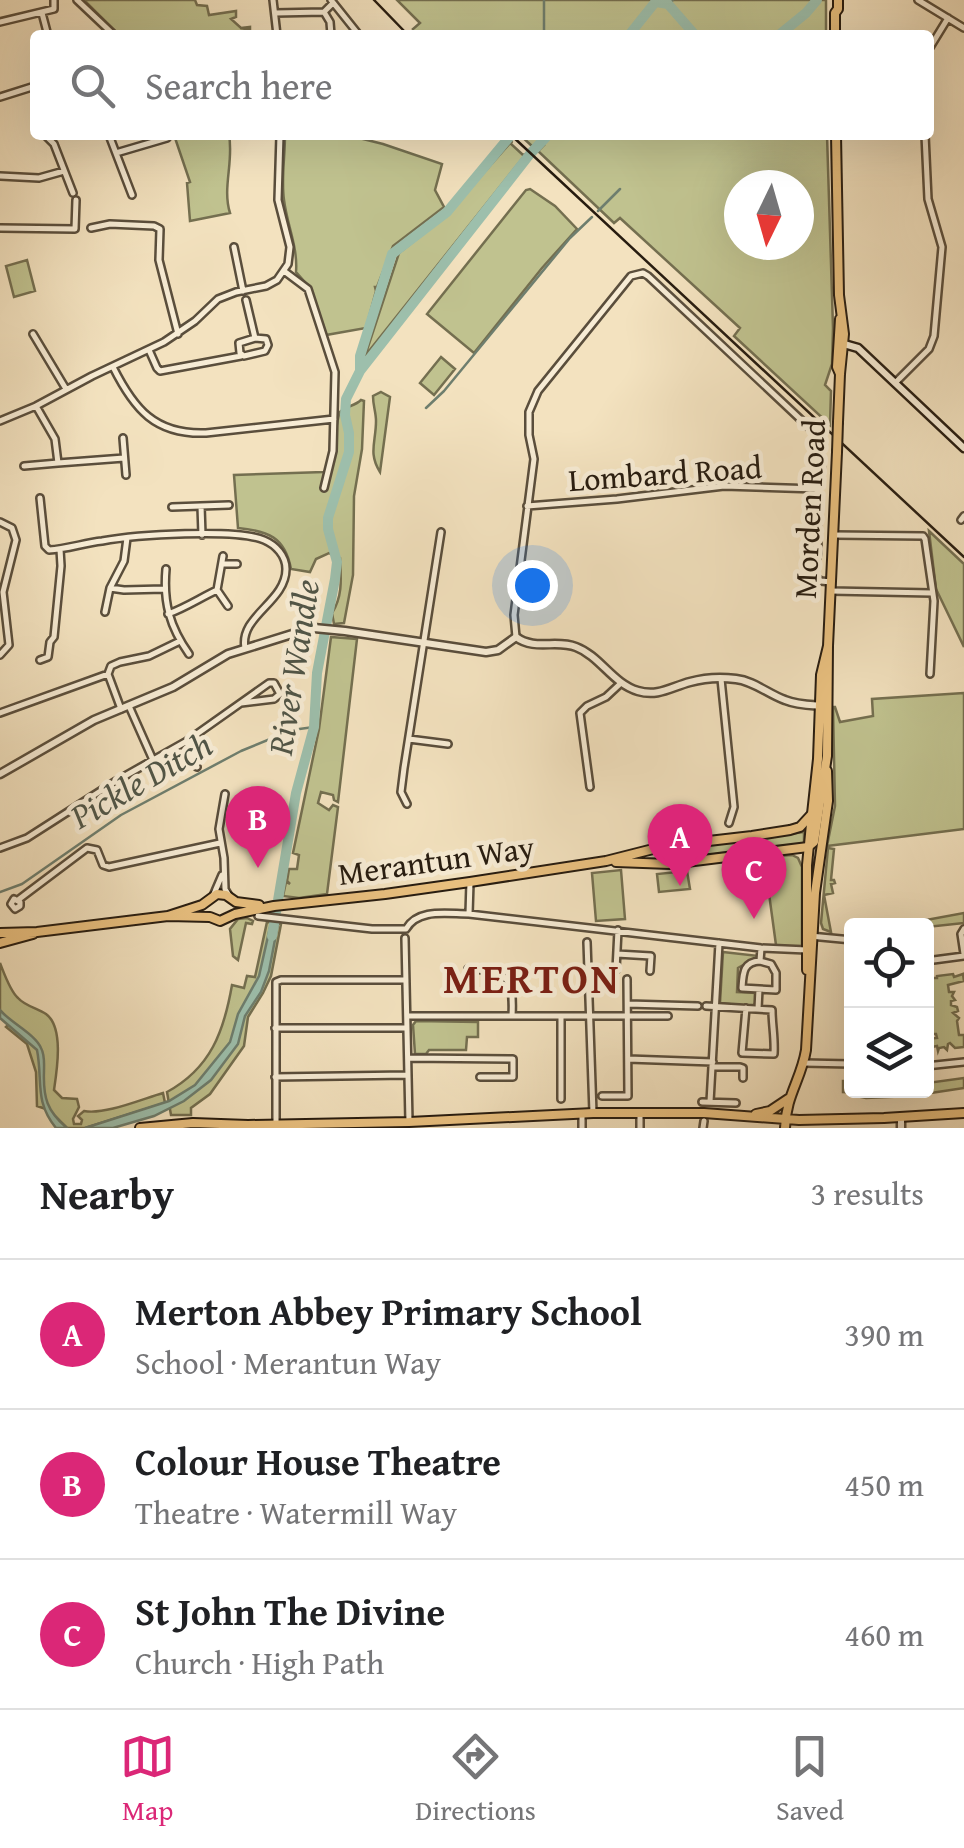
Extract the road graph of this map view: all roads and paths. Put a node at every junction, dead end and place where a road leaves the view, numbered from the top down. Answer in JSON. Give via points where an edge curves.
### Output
{"nodes":[{"id":1,"x":54,"y":0,"type":"edge"},
{"id":2,"x":77,"y":0,"type":"edge"},
{"id":3,"x":273,"y":0,"type":"edge"},
{"id":4,"x":831,"y":0,"type":"edge"},
{"id":5,"x":838,"y":0,"type":"edge"},
{"id":6,"x":918,"y":0,"type":"edge"},
{"id":7,"x":332,"y":2,"type":"edge"},
{"id":8,"x":42,"y":12,"type":"junction"},
{"id":9,"x":324,"y":12,"type":"junction"},
{"id":10,"x":835,"y":13,"type":"junction"},
{"id":11,"x":276,"y":14,"type":"junction"},
{"id":12,"x":948,"y":18,"type":"junction"},
{"id":13,"x":0,"y":22,"type":"edge"},
{"id":14,"x":964,"y":28,"type":"edge"},
{"id":15,"x":46,"y":30,"type":"edge"},
{"id":16,"x":109,"y":30,"type":"edge"},
{"id":17,"x":276,"y":30,"type":"edge"},
{"id":18,"x":331,"y":30,"type":"edge"},
{"id":19,"x":354,"y":30,"type":"edge"},
{"id":20,"x":835,"y":30,"type":"edge"},
{"id":21,"x":934,"y":40,"type":"edge"},
{"id":22,"x":30,"y":88,"type":"edge"},
{"id":23,"x":0,"y":97,"type":"edge"},
{"id":24,"x":50,"y":140,"type":"edge"},
{"id":25,"x":111,"y":140,"type":"edge"},
{"id":26,"x":160,"y":140,"type":"edge"},
{"id":27,"x":280,"y":140,"type":"edge"},
{"id":28,"x":836,"y":140,"type":"edge"},
{"id":29,"x":925,"y":140,"type":"edge"},
{"id":30,"x":116,"y":153,"type":"junction"},
{"id":31,"x":64,"y":171,"type":"junction"},
{"id":32,"x":0,"y":176,"type":"edge"},
{"id":33,"x":132,"y":195,"type":"dead end"},
{"id":34,"x":0,"y":228,"type":"edge"},
{"id":35,"x":91,"y":228,"type":"dead end"},
{"id":36,"x":234,"y":247,"type":"dead end"},
{"id":37,"x":284,"y":272,"type":"junction"},
{"id":38,"x":242,"y":291,"type":"junction"},
{"id":39,"x":246,"y":300,"type":"dead end"},
{"id":40,"x":840,"y":317,"type":"junction"},
{"id":41,"x":32,"y":334,"type":"dead end"},
{"id":42,"x":178,"y":334,"type":"junction"},
{"id":43,"x":255,"y":338,"type":"junction"},
{"id":44,"x":844,"y":344,"type":"junction"},
{"id":45,"x":149,"y":350,"type":"junction"},
{"id":46,"x":244,"y":356,"type":"junction"},
{"id":47,"x":113,"y":366,"type":"junction"},
{"id":48,"x":840,"y":374,"type":"junction"},
{"id":49,"x":896,"y":383,"type":"junction"},
{"id":50,"x":66,"y":390,"type":"junction"},
{"id":51,"x":36,"y":406,"type":"junction"},
{"id":52,"x":334,"y":419,"type":"junction"},
{"id":53,"x":0,"y":421,"type":"edge"},
{"id":54,"x":123,"y":438,"type":"dead end"},
{"id":55,"x":964,"y":448,"type":"edge"},
{"id":56,"x":124,"y":458,"type":"junction"},
{"id":57,"x":58,"y":463,"type":"junction"},
{"id":58,"x":24,"y":466,"type":"dead end"},
{"id":59,"x":126,"y":475,"type":"dead end"},
{"id":60,"x":324,"y":488,"type":"dead end"},
{"id":61,"x":817,"y":489,"type":"junction"},
{"id":62,"x":40,"y":498,"type":"dead end"},
{"id":63,"x":230,"y":505,"type":"dead end"},
{"id":64,"x":201,"y":506,"type":"junction"},
{"id":65,"x":528,"y":506,"type":"junction"},
{"id":66,"x":172,"y":507,"type":"dead end"},
{"id":67,"x":0,"y":522,"type":"edge"},
{"id":68,"x":441,"y":532,"type":"dead end"},
{"id":69,"x":202,"y":535,"type":"junction"},
{"id":70,"x":834,"y":535,"type":"junction"},
{"id":71,"x":127,"y":538,"type":"junction"},
{"id":72,"x":60,"y":549,"type":"junction"},
{"id":73,"x":237,"y":564,"type":"dead end"},
{"id":74,"x":166,"y":570,"type":"dead end"},
{"id":75,"x":831,"y":587,"type":"junction"},
{"id":76,"x":110,"y":588,"type":"junction"},
{"id":77,"x":164,"y":589,"type":"junction"},
{"id":78,"x":217,"y":590,"type":"junction"},
{"id":79,"x":932,"y":593,"type":"junction"},
{"id":80,"x":228,"y":606,"type":"dead end"},
{"id":81,"x":105,"y":612,"type":"dead end"},
{"id":82,"x":168,"y":614,"type":"junction"},
{"id":83,"x":516,"y":637,"type":"junction"},
{"id":84,"x":180,"y":641,"type":"junction"},
{"id":85,"x":423,"y":643,"type":"junction"},
{"id":86,"x":245,"y":648,"type":"junction"},
{"id":87,"x":0,"y":654,"type":"edge"},
{"id":88,"x":190,"y":654,"type":"dead end"},
{"id":89,"x":40,"y":660,"type":"dead end"},
{"id":90,"x":108,"y":674,"type":"junction"},
{"id":91,"x":930,"y":674,"type":"dead end"},
{"id":92,"x":721,"y":679,"type":"junction"},
{"id":93,"x":621,"y":683,"type":"junction"},
{"id":94,"x":242,"y":704,"type":"junction"},
{"id":95,"x":824,"y":706,"type":"junction"},
{"id":96,"x":125,"y":707,"type":"junction"},
{"id":97,"x":0,"y":713,"type":"edge"},
{"id":98,"x":408,"y":739,"type":"junction"},
{"id":99,"x":186,"y":741,"type":"junction"},
{"id":100,"x":448,"y":744,"type":"dead end"},
{"id":101,"x":153,"y":760,"type":"junction"},
{"id":102,"x":197,"y":767,"type":"dead end"},
{"id":103,"x":0,"y":774,"type":"edge"},
{"id":104,"x":590,"y":787,"type":"dead end"},
{"id":105,"x":225,"y":794,"type":"dead end"},
{"id":106,"x":408,"y":804,"type":"dead end"},
{"id":107,"x":812,"y":814,"type":"junction"},
{"id":108,"x":728,"y":823,"type":"dead end"},
{"id":109,"x":790,"y":830,"type":"junction"},
{"id":110,"x":816,"y":832,"type":"junction"},
{"id":111,"x":220,"y":843,"type":"junction"},
{"id":112,"x":808,"y":847,"type":"junction"},
{"id":113,"x":0,"y":848,"type":"edge"},
{"id":114,"x":606,"y":862,"type":"junction"},
{"id":115,"x":223,"y":872,"type":"junction"},
{"id":116,"x":470,"y":882,"type":"junction"},
{"id":117,"x":210,"y":899,"type":"junction"},
{"id":118,"x":230,"y":899,"type":"junction"},
{"id":119,"x":18,"y":900,"type":"dead end"},
{"id":120,"x":274,"y":906,"type":"junction"},
{"id":121,"x":469,"y":914,"type":"junction"},
{"id":122,"x":166,"y":916,"type":"junction"},
{"id":123,"x":210,"y":916,"type":"junction"},
{"id":124,"x":230,"y":916,"type":"junction"},
{"id":125,"x":258,"y":916,"type":"dead end"},
{"id":126,"x":584,"y":926,"type":"junction"},
{"id":127,"x":964,"y":929,"type":"edge"},
{"id":128,"x":618,"y":930,"type":"junction"},
{"id":129,"x":5,"y":932,"type":"edge"},
{"id":130,"x":37,"y":932,"type":"junction"},
{"id":131,"x":810,"y":936,"type":"junction"},
{"id":132,"x":406,"y":938,"type":"dead end"},
{"id":133,"x":844,"y":939,"type":"edge"},
{"id":134,"x":2,"y":943,"type":"edge"},
{"id":135,"x":719,"y":943,"type":"junction"},
{"id":136,"x":762,"y":948,"type":"junction"},
{"id":137,"x":807,"y":950,"type":"junction"},
{"id":138,"x":618,"y":954,"type":"junction"},
{"id":139,"x":964,"y":955,"type":"edge"},
{"id":140,"x":934,"y":960,"type":"edge"},
{"id":141,"x":760,"y":961,"type":"junction"},
{"id":142,"x":468,"y":970,"type":"dead end"},
{"id":143,"x":616,"y":970,"type":"dead end"},
{"id":144,"x":650,"y":971,"type":"dead end"},
{"id":145,"x":627,"y":979,"type":"dead end"},
{"id":146,"x":406,"y":980,"type":"junction"},
{"id":147,"x":760,"y":989,"type":"junction"},
{"id":148,"x":808,"y":994,"type":"junction"},
{"id":149,"x":628,"y":1004,"type":"junction"},
{"id":150,"x":716,"y":1007,"type":"junction"},
{"id":151,"x":746,"y":1008,"type":"junction"},
{"id":152,"x":758,"y":1009,"type":"junction"},
{"id":153,"x":407,"y":1016,"type":"junction"},
{"id":154,"x":512,"y":1016,"type":"junction"},
{"id":155,"x":668,"y":1016,"type":"dead end"},
{"id":156,"x":561,"y":1017,"type":"junction"},
{"id":157,"x":590,"y":1017,"type":"junction"},
{"id":158,"x":628,"y":1017,"type":"junction"},
{"id":159,"x":275,"y":1028,"type":"junction"},
{"id":160,"x":407,"y":1028,"type":"junction"},
{"id":161,"x":408,"y":1058,"type":"junction"},
{"id":162,"x":628,"y":1060,"type":"junction"},
{"id":163,"x":964,"y":1062,"type":"edge"},
{"id":164,"x":713,"y":1064,"type":"junction"},
{"id":165,"x":804,"y":1064,"type":"junction"},
{"id":166,"x":844,"y":1064,"type":"edge"},
{"id":167,"x":934,"y":1065,"type":"edge"},
{"id":168,"x":276,"y":1076,"type":"junction"},
{"id":169,"x":408,"y":1076,"type":"junction"},
{"id":170,"x":480,"y":1077,"type":"dead end"},
{"id":171,"x":743,"y":1078,"type":"dead end"},
{"id":172,"x":602,"y":1096,"type":"dead end"},
{"id":173,"x":789,"y":1098,"type":"junction"},
{"id":174,"x":561,"y":1099,"type":"dead end"},
{"id":175,"x":702,"y":1102,"type":"dead end"},
{"id":176,"x":710,"y":1102,"type":"junction"},
{"id":177,"x":736,"y":1103,"type":"dead end"},
{"id":178,"x":582,"y":1113,"type":"junction"},
{"id":179,"x":593,"y":1113,"type":"junction"},
{"id":180,"x":640,"y":1113,"type":"junction"},
{"id":181,"x":964,"y":1113,"type":"edge"},
{"id":182,"x":524,"y":1115,"type":"junction"},
{"id":183,"x":747,"y":1116,"type":"junction"},
{"id":184,"x":901,"y":1118,"type":"junction"},
{"id":185,"x":404,"y":1124,"type":"edge"},
{"id":186,"x":465,"y":1124,"type":"edge"},
{"id":187,"x":785,"y":1124,"type":"edge"},
{"id":188,"x":276,"y":1125,"type":"junction"},
{"id":189,"x":206,"y":1126,"type":"edge"},
{"id":190,"x":140,"y":1128,"type":"edge"},
{"id":191,"x":524,"y":1128,"type":"edge"},
{"id":192,"x":582,"y":1128,"type":"edge"},
{"id":193,"x":640,"y":1128,"type":"edge"},
{"id":194,"x":901,"y":1128,"type":"edge"}],
"edges":[{"from":1,"to":8,"type":"street","via":[[54,9]]},
{"from":2,"to":16,"type":"street"},
{"from":3,"to":11,"type":"street"},
{"from":4,"to":10,"type":"main road"},
{"from":5,"to":10,"type":"main road"},
{"from":6,"to":12,"type":"street"},
{"from":7,"to":9,"type":"street"},
{"from":7,"to":19,"type":"street"},
{"from":8,"to":13,"type":"street"},
{"from":8,"to":15,"type":"street"},
{"from":9,"to":11,"type":"street"},
{"from":9,"to":18,"type":"street"},
{"from":10,"to":20,"type":"main road"},
{"from":11,"to":17,"type":"street"},
{"from":12,"to":14,"type":"street"},
{"from":12,"to":21,"type":"street"},
{"from":22,"to":23,"type":"street"},
{"from":24,"to":31,"type":"street"},
{"from":25,"to":30,"type":"street"},
{"from":26,"to":30,"type":"street"},
{"from":27,"to":37,"type":"street","via":[[278,200],[290,247]]},
{"from":28,"to":40,"type":"main road","name":"Morden Road"},
{"from":29,"to":49,"type":"street","via":[[928,199],[942,247],[934,336]]},
{"from":30,"to":33,"type":"street"},
{"from":31,"to":32,"type":"street","via":[[39,178]]},
{"from":31,"to":34,"type":"street","via":[[75,197],[75,228]]},
{"from":35,"to":42,"type":"street","via":[[160,230],[159,260]]},
{"from":36,"to":38,"type":"street"},
{"from":37,"to":38,"type":"street","via":[[266,286]]},
{"from":37,"to":52,"type":"street","via":[[308,289],[318,316],[335,372]]},
{"from":38,"to":42,"type":"street","via":[[218,299]]},
{"from":39,"to":43,"type":"street"},
{"from":40,"to":44,"type":"main road","name":"Morden Road"},
{"from":40,"to":48,"type":"main road","name":"Morden Road"},
{"from":41,"to":50,"type":"street"},
{"from":42,"to":45,"type":"street"},
{"from":43,"to":46,"type":"street","via":[[239,343]]},
{"from":43,"to":46,"type":"street","via":[[266,339],[268,348]]},
{"from":44,"to":48,"type":"main road","name":"Morden Road"},
{"from":44,"to":49,"type":"street","via":[[858,348]]},
{"from":45,"to":46,"type":"street","via":[[160,370]]},
{"from":45,"to":47,"type":"street"},
{"from":47,"to":50,"type":"street"},
{"from":47,"to":52,"type":"street","via":[[144,414],[185,432]]},
{"from":48,"to":70,"type":"main road","name":"Morden Road","bridge":true},
{"from":49,"to":55,"type":"street"},
{"from":50,"to":51,"type":"street"},
{"from":51,"to":53,"type":"street"},
{"from":51,"to":57,"type":"street","via":[[55,438]]},
{"from":52,"to":60,"type":"street"},
{"from":54,"to":56,"type":"street"},
{"from":56,"to":57,"type":"street"},
{"from":56,"to":59,"type":"street"},
{"from":57,"to":58,"type":"street"},
{"from":61,"to":65,"type":"street","name":"Lombard Road","via":[[724,486]]},
{"from":61,"to":65,"type":"street","via":[[821,449],[814,432],[648,276],[636,273],[532,402]]},
{"from":61,"to":75,"type":"street","via":[[812,575]]},
{"from":62,"to":72,"type":"street","via":[[45,546]]},
{"from":63,"to":64,"type":"street"},
{"from":64,"to":66,"type":"street"},
{"from":64,"to":69,"type":"street"},
{"from":65,"to":83,"type":"street"},
{"from":67,"to":87,"type":"street","via":[[16,540],[3,592],[9,645]]},
{"from":68,"to":85,"type":"street"},
{"from":69,"to":71,"type":"street"},
{"from":69,"to":86,"type":"street","via":[[253,536],[283,556],[285,577],[245,632]]},
{"from":70,"to":75,"type":"main road","name":"Morden Road"},
{"from":70,"to":79,"type":"street","via":[[923,536]]},
{"from":71,"to":72,"type":"street"},
{"from":71,"to":76,"type":"street"},
{"from":72,"to":89,"type":"street","via":[[48,657]]},
{"from":73,"to":78,"type":"street","via":[[222,560]]},
{"from":74,"to":77,"type":"street"},
{"from":75,"to":79,"type":"street"},
{"from":75,"to":95,"type":"main road","name":"Morden Road"},
{"from":76,"to":77,"type":"street"},
{"from":76,"to":81,"type":"street"},
{"from":77,"to":82,"type":"street"},
{"from":78,"to":80,"type":"street"},
{"from":78,"to":82,"type":"street"},
{"from":79,"to":91,"type":"street"},
{"from":82,"to":84,"type":"street"},
{"from":83,"to":85,"type":"street","via":[[490,652]]},
{"from":83,"to":93,"type":"street","via":[[580,648]]},
{"from":84,"to":88,"type":"street"},
{"from":84,"to":90,"type":"street","via":[[115,664]]},
{"from":85,"to":86,"type":"street","via":[[314,628]]},
{"from":85,"to":98,"type":"street"},
{"from":86,"to":96,"type":"street"},
{"from":90,"to":96,"type":"street"},
{"from":90,"to":97,"type":"street"},
{"from":92,"to":93,"type":"street","via":[[653,694]]},
{"from":92,"to":95,"type":"street","via":[[742,680],[788,702]]},
{"from":92,"to":108,"type":"street","via":[[734,807]]},
{"from":93,"to":104,"type":"street","via":[[580,714]]},
{"from":94,"to":94,"type":"street","via":[[268,683],[278,688],[274,699]]},
{"from":94,"to":99,"type":"street"},
{"from":95,"to":107,"type":"main road","name":"Morden Road"},
{"from":95,"to":110,"type":"main road","name":"Morden Road","via":[[827,756]]},
{"from":96,"to":101,"type":"street"},
{"from":96,"to":103,"type":"street"},
{"from":98,"to":100,"type":"street"},
{"from":98,"to":106,"type":"street","via":[[402,792]]},
{"from":99,"to":101,"type":"street"},
{"from":99,"to":102,"type":"street"},
{"from":101,"to":113,"type":"street"},
{"from":105,"to":111,"type":"street"},
{"from":107,"to":109,"type":"main road","name":"Merantun Way"},
{"from":107,"to":110,"type":"main road","name":"Morden Road"},
{"from":109,"to":110,"type":"main road"},
{"from":109,"to":114,"type":"main road","name":"Merantun Way","via":[[665,846]]},
{"from":110,"to":112,"type":"main road","name":"Morden Road"},
{"from":110,"to":131,"type":"main road","name":"Morden Road"},
{"from":111,"to":115,"type":"street"},
{"from":111,"to":119,"type":"street","via":[[109,867],[97,850],[87,848]]},
{"from":112,"to":114,"type":"main road","name":"Merantun Way","via":[[670,864]]},
{"from":112,"to":131,"type":"main road","name":"Morden Road"},
{"from":114,"to":116,"type":"main road","name":"Merantun Way"},
{"from":115,"to":117,"type":"street"},
{"from":115,"to":118,"type":"street"},
{"from":116,"to":120,"type":"main road","name":"Merantun Way"},
{"from":116,"to":121,"type":"street"},
{"from":117,"to":118,"type":"main road"},
{"from":117,"to":122,"type":"main road"},
{"from":117,"to":123,"type":"main road"},
{"from":118,"to":120,"type":"main road","name":"Merantun Way"},
{"from":118,"to":124,"type":"main road"},
{"from":120,"to":124,"type":"main road","name":"Merantun Way"},
{"from":121,"to":125,"type":"street","via":[[422,915],[406,930]]},
{"from":121,"to":126,"type":"street"},
{"from":122,"to":123,"type":"main road"},
{"from":122,"to":130,"type":"main road"},
{"from":123,"to":124,"type":"main road"},
{"from":126,"to":128,"type":"street"},
{"from":126,"to":157,"type":"street"},
{"from":127,"to":139,"type":"street"},
{"from":128,"to":135,"type":"street"},
{"from":128,"to":138,"type":"street"},
{"from":129,"to":130,"type":"main road"},
{"from":129,"to":134,"type":"main road"},
{"from":130,"to":134,"type":"main road"},
{"from":131,"to":133,"type":"street"},
{"from":131,"to":137,"type":"main road","name":"Morden Road"},
{"from":131,"to":148,"type":"main road","name":"Morden Road"},
{"from":132,"to":146,"type":"street"},
{"from":135,"to":136,"type":"street"},
{"from":135,"to":150,"type":"street"},
{"from":136,"to":137,"type":"street"},
{"from":136,"to":141,"type":"street"},
{"from":137,"to":148,"type":"main road","name":"Morden Road"},
{"from":138,"to":143,"type":"street"},
{"from":138,"to":144,"type":"street","via":[[651,956]]},
{"from":139,"to":140,"type":"street"},
{"from":141,"to":147,"type":"street","via":[[776,973],[776,990]]},
{"from":141,"to":147,"type":"street","via":[[746,966],[742,988]]},
{"from":142,"to":154,"type":"street","via":[[505,977]]},
{"from":145,"to":149,"type":"street"},
{"from":146,"to":153,"type":"street"},
{"from":146,"to":159,"type":"street","via":[[277,981]]},
{"from":147,"to":152,"type":"street"},
{"from":148,"to":165,"type":"main road","name":"Morden Road"},
{"from":149,"to":150,"type":"street"},
{"from":149,"to":158,"type":"street"},
{"from":150,"to":151,"type":"street"},
{"from":150,"to":164,"type":"street"},
{"from":151,"to":152,"type":"street"},
{"from":151,"to":152,"type":"street","via":[[742,1053],[774,1054],[772,1010]]},
{"from":153,"to":154,"type":"street"},
{"from":153,"to":160,"type":"street"},
{"from":154,"to":156,"type":"street"},
{"from":155,"to":158,"type":"street"},
{"from":156,"to":157,"type":"street"},
{"from":156,"to":174,"type":"street"},
{"from":157,"to":158,"type":"street"},
{"from":157,"to":179,"type":"street"},
{"from":158,"to":162,"type":"street"},
{"from":159,"to":160,"type":"street"},
{"from":159,"to":168,"type":"street"},
{"from":160,"to":161,"type":"street"},
{"from":161,"to":169,"type":"street"},
{"from":161,"to":170,"type":"street","via":[[513,1059],[513,1077]]},
{"from":162,"to":164,"type":"street"},
{"from":162,"to":172,"type":"street","via":[[632,1096]]},
{"from":163,"to":167,"type":"street"},
{"from":164,"to":171,"type":"street","via":[[740,1067]]},
{"from":164,"to":176,"type":"street"},
{"from":165,"to":166,"type":"street"},
{"from":165,"to":173,"type":"main road","name":"Morden Road"},
{"from":168,"to":169,"type":"street"},
{"from":168,"to":188,"type":"street"},
{"from":169,"to":185,"type":"street"},
{"from":173,"to":183,"type":"main road"},
{"from":173,"to":187,"type":"main road","name":"Morden Road"},
{"from":175,"to":176,"type":"street"},
{"from":176,"to":177,"type":"street"},
{"from":178,"to":179,"type":"main road"},
{"from":178,"to":182,"type":"main road"},
{"from":178,"to":192,"type":"street"},
{"from":179,"to":180,"type":"main road"},
{"from":180,"to":183,"type":"main road"},
{"from":180,"to":193,"type":"street"},
{"from":181,"to":184,"type":"main road"},
{"from":182,"to":186,"type":"main road"},
{"from":182,"to":191,"type":"street"},
{"from":183,"to":187,"type":"main road"},
{"from":184,"to":187,"type":"main road"},
{"from":184,"to":194,"type":"street"},
{"from":185,"to":186,"type":"main road"},
{"from":185,"to":188,"type":"main road"},
{"from":188,"to":189,"type":"main road"},
{"from":189,"to":190,"type":"main road"}]}
